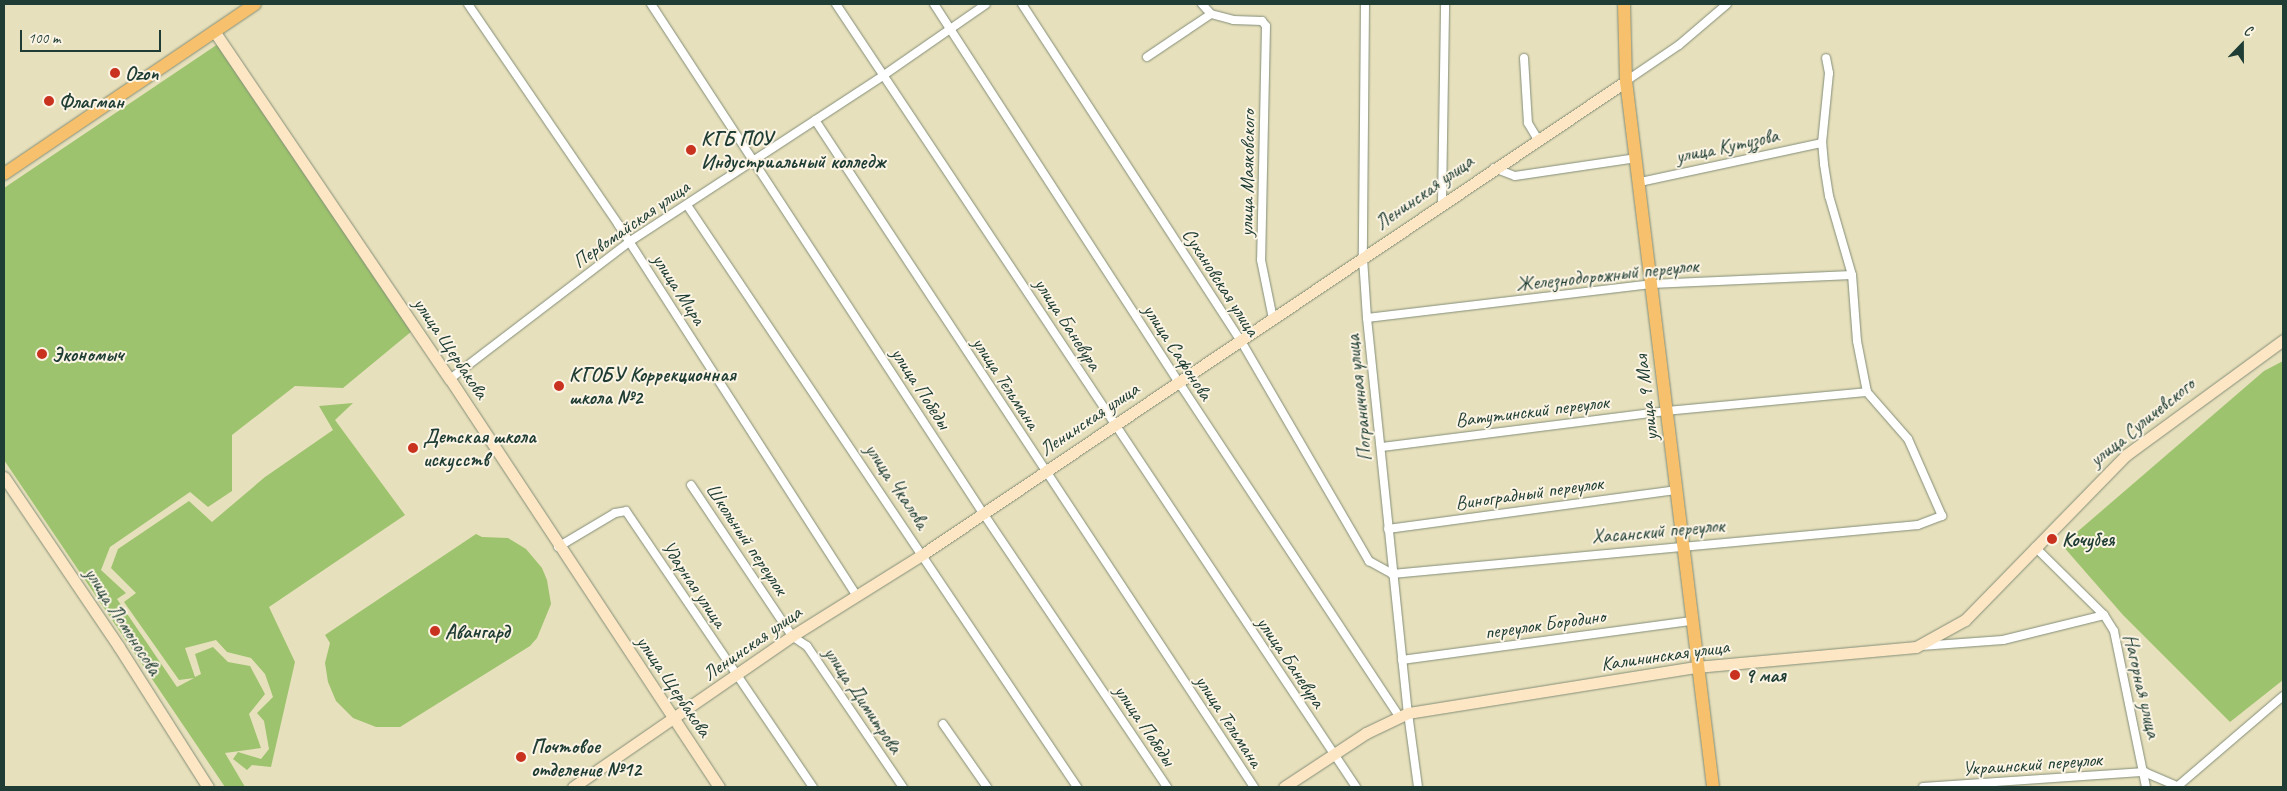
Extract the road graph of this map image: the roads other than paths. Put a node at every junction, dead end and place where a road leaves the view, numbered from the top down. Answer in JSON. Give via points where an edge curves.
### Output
{"nodes":[{"id":1,"x":255,"y":4,"type":"edge"},
{"id":2,"x":468,"y":4,"type":"edge"},
{"id":3,"x":651,"y":4,"type":"edge"},
{"id":4,"x":836,"y":4,"type":"edge"},
{"id":5,"x":934,"y":4,"type":"edge"},
{"id":6,"x":986,"y":4,"type":"edge"},
{"id":7,"x":1022,"y":4,"type":"edge"},
{"id":8,"x":1202,"y":4,"type":"edge"},
{"id":9,"x":1365,"y":4,"type":"edge"},
{"id":10,"x":1445,"y":4,"type":"edge"},
{"id":11,"x":1624,"y":4,"type":"edge"},
{"id":12,"x":1728,"y":4,"type":"edge"},
{"id":13,"x":1211,"y":14,"type":"junction"},
{"id":14,"x":950,"y":28,"type":"junction"},
{"id":15,"x":214,"y":31,"type":"junction"},
{"id":16,"x":1147,"y":57,"type":"dead end"},
{"id":17,"x":1524,"y":58,"type":"dead end"},
{"id":18,"x":1826,"y":58,"type":"dead end"},
{"id":19,"x":884,"y":75,"type":"junction"},
{"id":20,"x":1626,"y":80,"type":"junction"},
{"id":21,"x":815,"y":120,"type":"junction"},
{"id":22,"x":1537,"y":138,"type":"junction"},
{"id":23,"x":1822,"y":143,"type":"junction"},
{"id":24,"x":1637,"y":158,"type":"junction"},
{"id":25,"x":753,"y":161,"type":"junction"},
{"id":26,"x":1492,"y":168,"type":"junction"},
{"id":27,"x":4,"y":174,"type":"edge"},
{"id":28,"x":1640,"y":182,"type":"junction"},
{"id":29,"x":1442,"y":202,"type":"junction"},
{"id":30,"x":687,"y":205,"type":"junction"},
{"id":31,"x":629,"y":242,"type":"junction"},
{"id":32,"x":1363,"y":258,"type":"junction"},
{"id":33,"x":1852,"y":275,"type":"junction"},
{"id":34,"x":1652,"y":284,"type":"junction"},
{"id":35,"x":1367,"y":318,"type":"junction"},
{"id":36,"x":1273,"y":319,"type":"junction"},
{"id":37,"x":2283,"y":340,"type":"edge"},
{"id":38,"x":1241,"y":341,"type":"junction"},
{"id":39,"x":450,"y":379,"type":"junction"},
{"id":40,"x":1178,"y":382,"type":"junction"},
{"id":41,"x":1866,"y":392,"type":"junction"},
{"id":42,"x":1666,"y":411,"type":"junction"},
{"id":43,"x":1113,"y":424,"type":"junction"},
{"id":44,"x":1382,"y":447,"type":"junction"},
{"id":45,"x":1045,"y":471,"type":"junction"},
{"id":46,"x":4,"y":477,"type":"edge"},
{"id":47,"x":691,"y":485,"type":"dead end"},
{"id":48,"x":1675,"y":490,"type":"junction"},
{"id":49,"x":983,"y":513,"type":"junction"},
{"id":50,"x":1388,"y":529,"type":"junction"},
{"id":51,"x":1682,"y":544,"type":"junction"},
{"id":52,"x":558,"y":547,"type":"junction"},
{"id":53,"x":2035,"y":547,"type":"junction"},
{"id":54,"x":923,"y":554,"type":"junction"},
{"id":55,"x":1392,"y":574,"type":"junction"},
{"id":56,"x":857,"y":596,"type":"junction"},
{"id":57,"x":2104,"y":615,"type":"junction"},
{"id":58,"x":1691,"y":621,"type":"junction"},
{"id":59,"x":792,"y":636,"type":"junction"},
{"id":60,"x":1916,"y":647,"type":"junction"},
{"id":61,"x":1402,"y":660,"type":"junction"},
{"id":62,"x":1696,"y":667,"type":"junction"},
{"id":63,"x":736,"y":677,"type":"junction"},
{"id":64,"x":2283,"y":696,"type":"edge"},
{"id":65,"x":1403,"y":714,"type":"junction"},
{"id":66,"x":674,"y":719,"type":"junction"},
{"id":67,"x":943,"y":724,"type":"dead end"},
{"id":68,"x":1334,"y":755,"type":"junction"},
{"id":69,"x":2144,"y":772,"type":"junction"},
{"id":70,"x":208,"y":787,"type":"edge"},
{"id":71,"x":573,"y":787,"type":"edge"},
{"id":72,"x":719,"y":787,"type":"edge"},
{"id":73,"x":813,"y":787,"type":"edge"},
{"id":74,"x":903,"y":787,"type":"edge"},
{"id":75,"x":987,"y":787,"type":"edge"},
{"id":76,"x":1077,"y":787,"type":"edge"},
{"id":77,"x":1167,"y":787,"type":"edge"},
{"id":78,"x":1254,"y":787,"type":"edge"},
{"id":79,"x":1284,"y":787,"type":"edge"},
{"id":80,"x":1356,"y":787,"type":"edge"},
{"id":81,"x":1418,"y":787,"type":"edge"},
{"id":82,"x":1713,"y":787,"type":"edge"},
{"id":83,"x":1923,"y":787,"type":"edge"},
{"id":84,"x":2146,"y":787,"type":"edge"},
{"id":85,"x":2178,"y":787,"type":"edge"}],
"edges":[{"from":1,"to":15,"type":"main road"},
{"from":2,"to":31,"type":"street","name":"улица Мира"},
{"from":3,"to":25,"type":"street","name":"улица Победы"},
{"from":4,"to":19,"type":"street","name":"улица Баневура"},
{"from":5,"to":14,"type":"street","name":"улица Сафонова"},
{"from":6,"to":14,"type":"street","name":"Первомайская улица"},
{"from":7,"to":38,"type":"street","name":"Сухановская улица"},
{"from":8,"to":13,"type":"street"},
{"from":9,"to":32,"type":"street","name":"Пограничная улица"},
{"from":10,"to":29,"type":"street"},
{"from":11,"to":20,"type":"main road","name":"улица 9 Мая"},
{"from":12,"to":20,"type":"street","via":[[1679,45]]},
{"from":13,"to":16,"type":"street"},
{"from":13,"to":36,"type":"street","name":"улица Маяковского","via":[[1233,20],[1262,21],[1266,26],[1261,260]]},
{"from":14,"to":19,"type":"street","name":"Первомайская улица"},
{"from":14,"to":40,"type":"street","name":"улица Сафонова"},
{"from":15,"to":27,"type":"main road"},
{"from":15,"to":39,"type":"main road","name":"улица Щербакова"},
{"from":17,"to":22,"type":"street","via":[[1528,123]]},
{"from":18,"to":23,"type":"street","via":[[1829,73]]},
{"from":19,"to":21,"type":"street","name":"Первомайская улица"},
{"from":19,"to":43,"type":"street","name":"улица Баневура"},
{"from":20,"to":22,"type":"main road","name":"Ленинская улица"},
{"from":20,"to":24,"type":"main road","name":"улица 9 Мая"},
{"from":21,"to":25,"type":"street","name":"Первомайская улица"},
{"from":21,"to":45,"type":"street","name":"улица Тельмана"},
{"from":22,"to":26,"type":"main road","name":"Ленинская улица"},
{"from":23,"to":28,"type":"street","name":"улица Кутузова"},
{"from":23,"to":33,"type":"street","via":[[1829,196]]},
{"from":24,"to":26,"type":"street","via":[[1515,176]]},
{"from":24,"to":28,"type":"main road","name":"улица 9 Мая"},
{"from":25,"to":30,"type":"street","name":"Первомайская улица"},
{"from":25,"to":49,"type":"street","name":"улица Победы"},
{"from":26,"to":29,"type":"main road","name":"Ленинская улица"},
{"from":28,"to":34,"type":"main road","name":"улица 9 Мая"},
{"from":29,"to":32,"type":"main road","name":"Ленинская улица"},
{"from":30,"to":31,"type":"street","name":"Первомайская улица"},
{"from":30,"to":54,"type":"street","name":"улица Чкалова"},
{"from":31,"to":39,"type":"street","name":"Первомайская улица"},
{"from":31,"to":56,"type":"street","name":"улица Мира"},
{"from":32,"to":35,"type":"street","name":"Пограничная улица"},
{"from":32,"to":36,"type":"main road","name":"Ленинская улица"},
{"from":33,"to":34,"type":"street","name":"Железнодорожный переулок"},
{"from":33,"to":41,"type":"street","via":[[1857,341]]},
{"from":34,"to":35,"type":"street","name":"Железнодорожный переулок"},
{"from":34,"to":42,"type":"main road","name":"улица 9 Мая"},
{"from":35,"to":44,"type":"street","name":"Пограничная улица"},
{"from":36,"to":38,"type":"main road","name":"Ленинская улица"},
{"from":37,"to":53,"type":"main road","name":"улица Суличевского","via":[[2126,455]]},
{"from":38,"to":40,"type":"main road","name":"Ленинская улица"},
{"from":38,"to":55,"type":"street","name":"Сухановская улица","via":[[1369,561]]},
{"from":39,"to":52,"type":"main road","name":"улица Щербакова"},
{"from":40,"to":43,"type":"main road","name":"Ленинская улица"},
{"from":40,"to":65,"type":"street","name":"улица Сафонова"},
{"from":41,"to":42,"type":"street","name":"Ватутинский переулок"},
{"from":41,"to":51,"type":"street","name":"Хасанский переулок","via":[[1908,439],[1942,516],[1918,525]]},
{"from":42,"to":44,"type":"street","name":"Ватутинский переулок"},
{"from":42,"to":48,"type":"main road","name":"улица 9 Мая"},
{"from":43,"to":45,"type":"main road","name":"Ленинская улица"},
{"from":43,"to":68,"type":"street","name":"улица Баневура"},
{"from":44,"to":50,"type":"street","name":"Пограничная улица"},
{"from":45,"to":49,"type":"main road","name":"Ленинская улица"},
{"from":45,"to":78,"type":"street","name":"улица Тельмана"},
{"from":46,"to":70,"type":"main road","name":"улица Ломоносова"},
{"from":47,"to":59,"type":"street","name":"Школьный переулок"},
{"from":48,"to":50,"type":"street","name":"Виноградный переулок"},
{"from":48,"to":51,"type":"main road","name":"улица 9 Мая"},
{"from":49,"to":54,"type":"main road","name":"Ленинская улица"},
{"from":49,"to":77,"type":"street","name":"улица Победы"},
{"from":50,"to":55,"type":"street","name":"Пограничная улица"},
{"from":51,"to":55,"type":"street","name":"Хасанский переулок"},
{"from":51,"to":58,"type":"main road","name":"улица 9 Мая"},
{"from":52,"to":63,"type":"street","name":"Ударная улица","via":[[615,513],[626,511]]},
{"from":52,"to":66,"type":"main road","name":"улица Щербакова"},
{"from":53,"to":57,"type":"street","name":"Нагорная улица"},
{"from":53,"to":60,"type":"main road","name":"Калининская улица","via":[[1966,620]]},
{"from":54,"to":56,"type":"main road","name":"Ленинская улица"},
{"from":54,"to":76,"type":"street","name":"улица Чкалова"},
{"from":55,"to":61,"type":"street","name":"Пограничная улица"},
{"from":56,"to":59,"type":"main road","name":"Ленинская улица"},
{"from":57,"to":60,"type":"street","via":[[2003,640]]},
{"from":57,"to":69,"type":"street","name":"Нагорная улица","via":[[2120,647]]},
{"from":58,"to":61,"type":"street","name":"переулок Бородино"},
{"from":58,"to":62,"type":"main road","name":"улица 9 Мая"},
{"from":59,"to":63,"type":"main road","name":"Ленинская улица"},
{"from":59,"to":74,"type":"street","name":"улица Димитрова","via":[[807,646]]},
{"from":60,"to":62,"type":"main road","name":"Калининская улица"},
{"from":61,"to":65,"type":"street","name":"Пограничная улица"},
{"from":62,"to":65,"type":"main road","name":"Калининская улица"},
{"from":62,"to":82,"type":"main road","name":"улица 9 Мая"},
{"from":63,"to":66,"type":"main road","name":"Ленинская улица"},
{"from":63,"to":73,"type":"street","name":"Ударная улица"},
{"from":64,"to":85,"type":"street"},
{"from":65,"to":68,"type":"main road","name":"Калининская улица"},
{"from":65,"to":81,"type":"street","name":"Пограничная улица"},
{"from":66,"to":71,"type":"main road","name":"Ленинская улица"},
{"from":66,"to":72,"type":"main road","name":"улица Щербакова"},
{"from":67,"to":75,"type":"street"},
{"from":68,"to":79,"type":"main road","name":"Калининская улица"},
{"from":68,"to":80,"type":"street","name":"улица Баневура"},
{"from":69,"to":83,"type":"street","name":"Украинский переулок"},
{"from":69,"to":84,"type":"street","name":"Нагорная улица"},
{"from":69,"to":85,"type":"street"}]}
